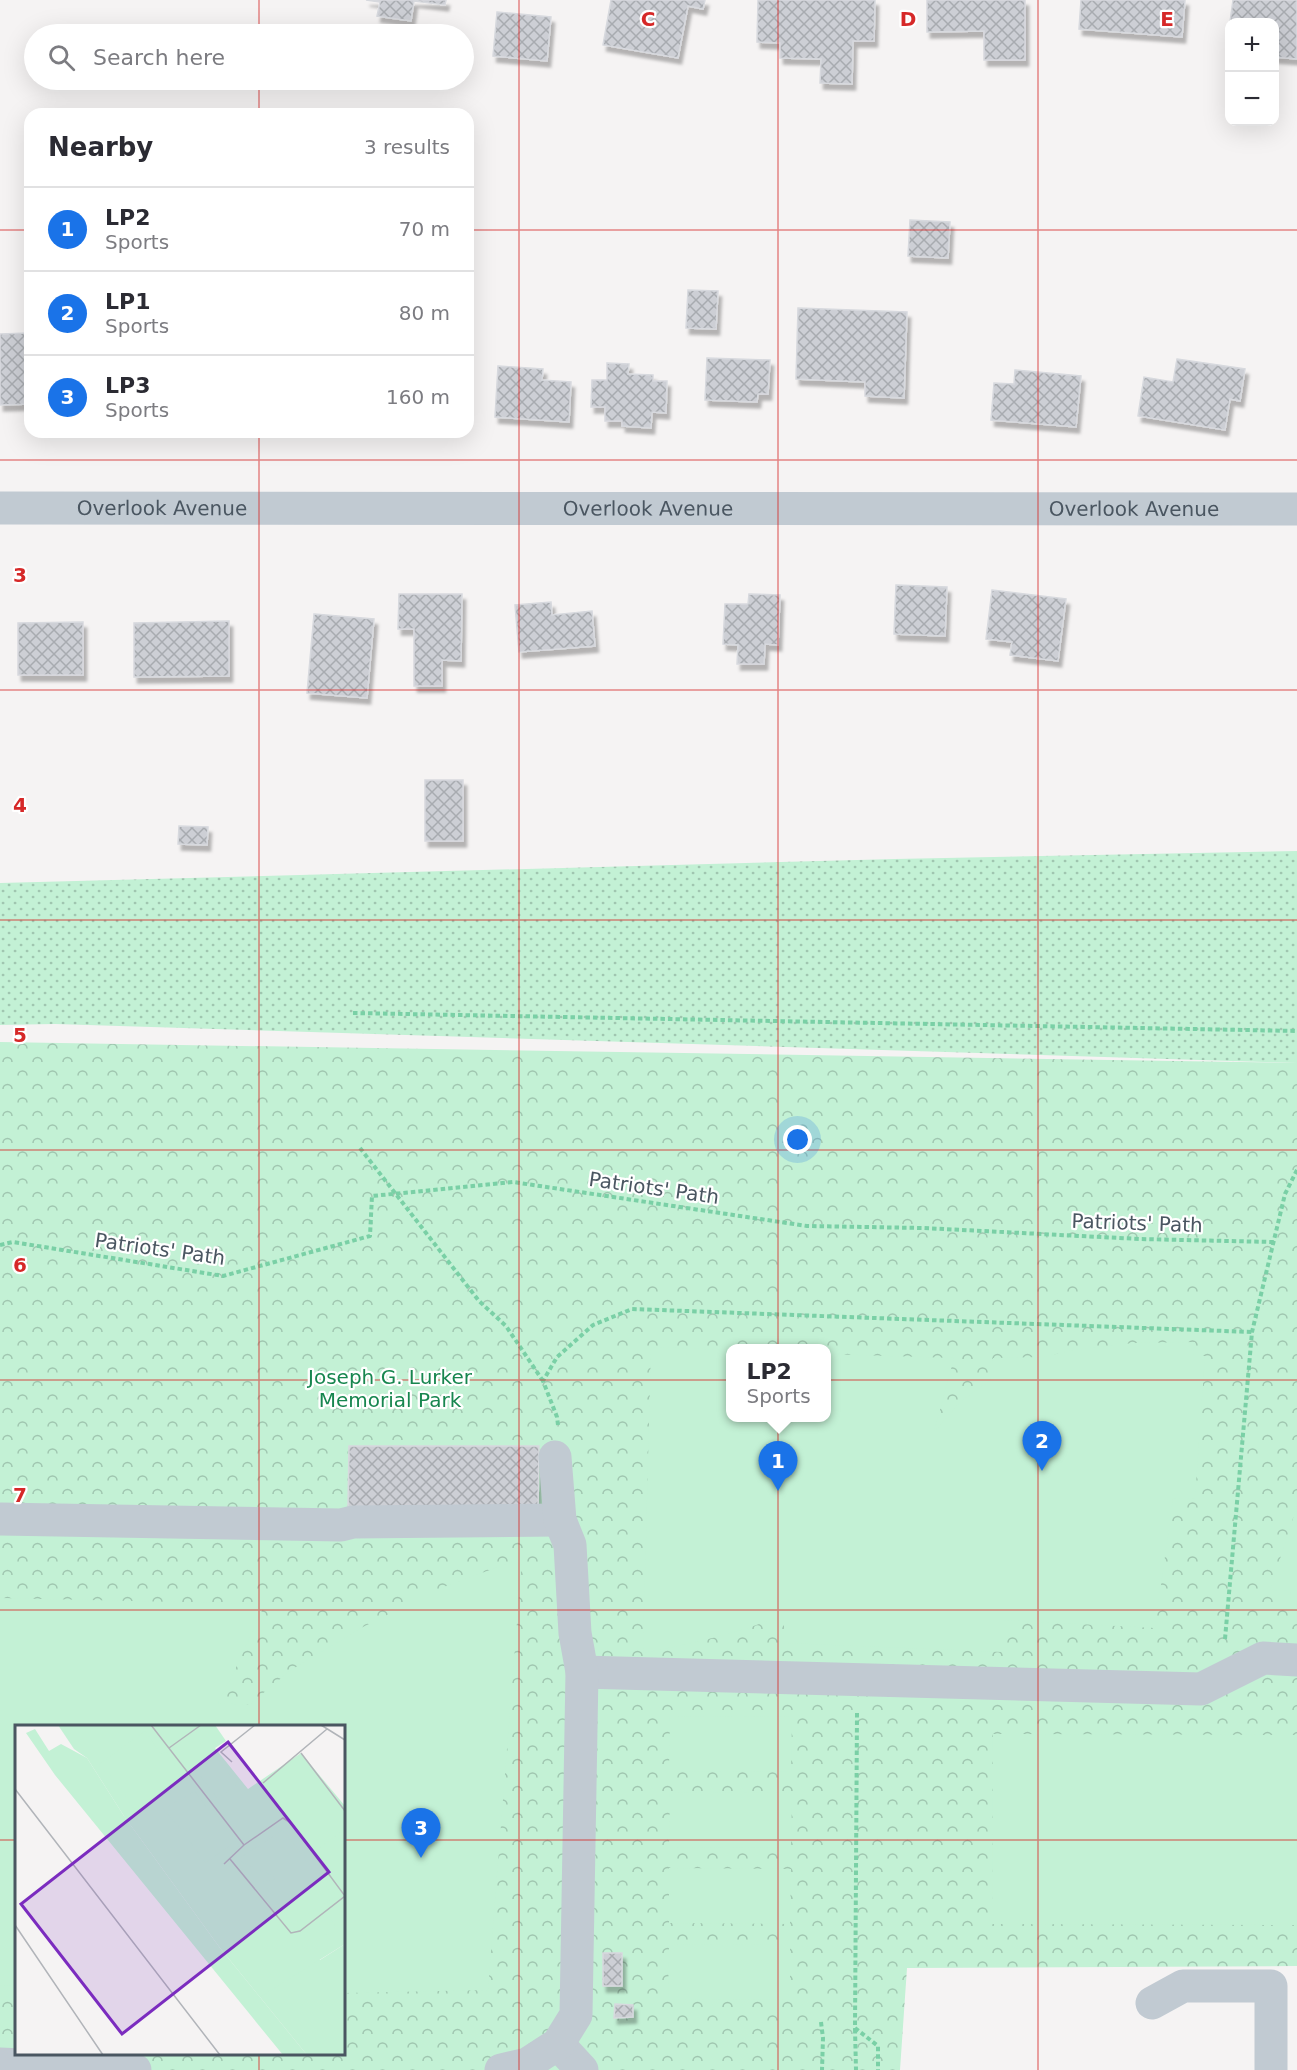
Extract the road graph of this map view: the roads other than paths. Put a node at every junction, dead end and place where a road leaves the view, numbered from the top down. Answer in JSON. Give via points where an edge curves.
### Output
{"nodes":[{"id":1,"x":0,"y":508,"type":"edge"},
{"id":2,"x":1297,"y":510,"type":"edge"},
{"id":3,"x":555,"y":1457,"type":"road end"},
{"id":4,"x":0,"y":1520,"type":"edge"},
{"id":5,"x":560,"y":1520,"type":"junction"},
{"id":6,"x":1297,"y":1660,"type":"edge"},
{"id":7,"x":582,"y":1672,"type":"junction"},
{"id":8,"x":1152,"y":2003,"type":"dead end"},
{"id":9,"x":558,"y":2044,"type":"junction"},
{"id":10,"x":0,"y":2064,"type":"edge"},
{"id":11,"x":135,"y":2070,"type":"edge"},
{"id":12,"x":501,"y":2070,"type":"edge"},
{"id":13,"x":582,"y":2070,"type":"edge"},
{"id":14,"x":1271,"y":2070,"type":"edge"}],
"edges":[{"from":1,"to":2,"type":"street","name":"Overlook Avenue"},
{"from":3,"to":5,"type":"street"},
{"from":4,"to":5,"type":"street","via":[[341,1525]]},
{"from":5,"to":7,"type":"street","via":[[570,1545],[575,1633]]},
{"from":6,"to":7,"type":"street","via":[[1263,1658],[1201,1689]]},
{"from":7,"to":9,"type":"street","via":[[576,2015]]},
{"from":8,"to":14,"type":"street","via":[[1183,1986],[1271,1986]]},
{"from":9,"to":12,"type":"street","via":[[526,2064]]},
{"from":9,"to":13,"type":"street"},
{"from":10,"to":11,"type":"street"}]}
